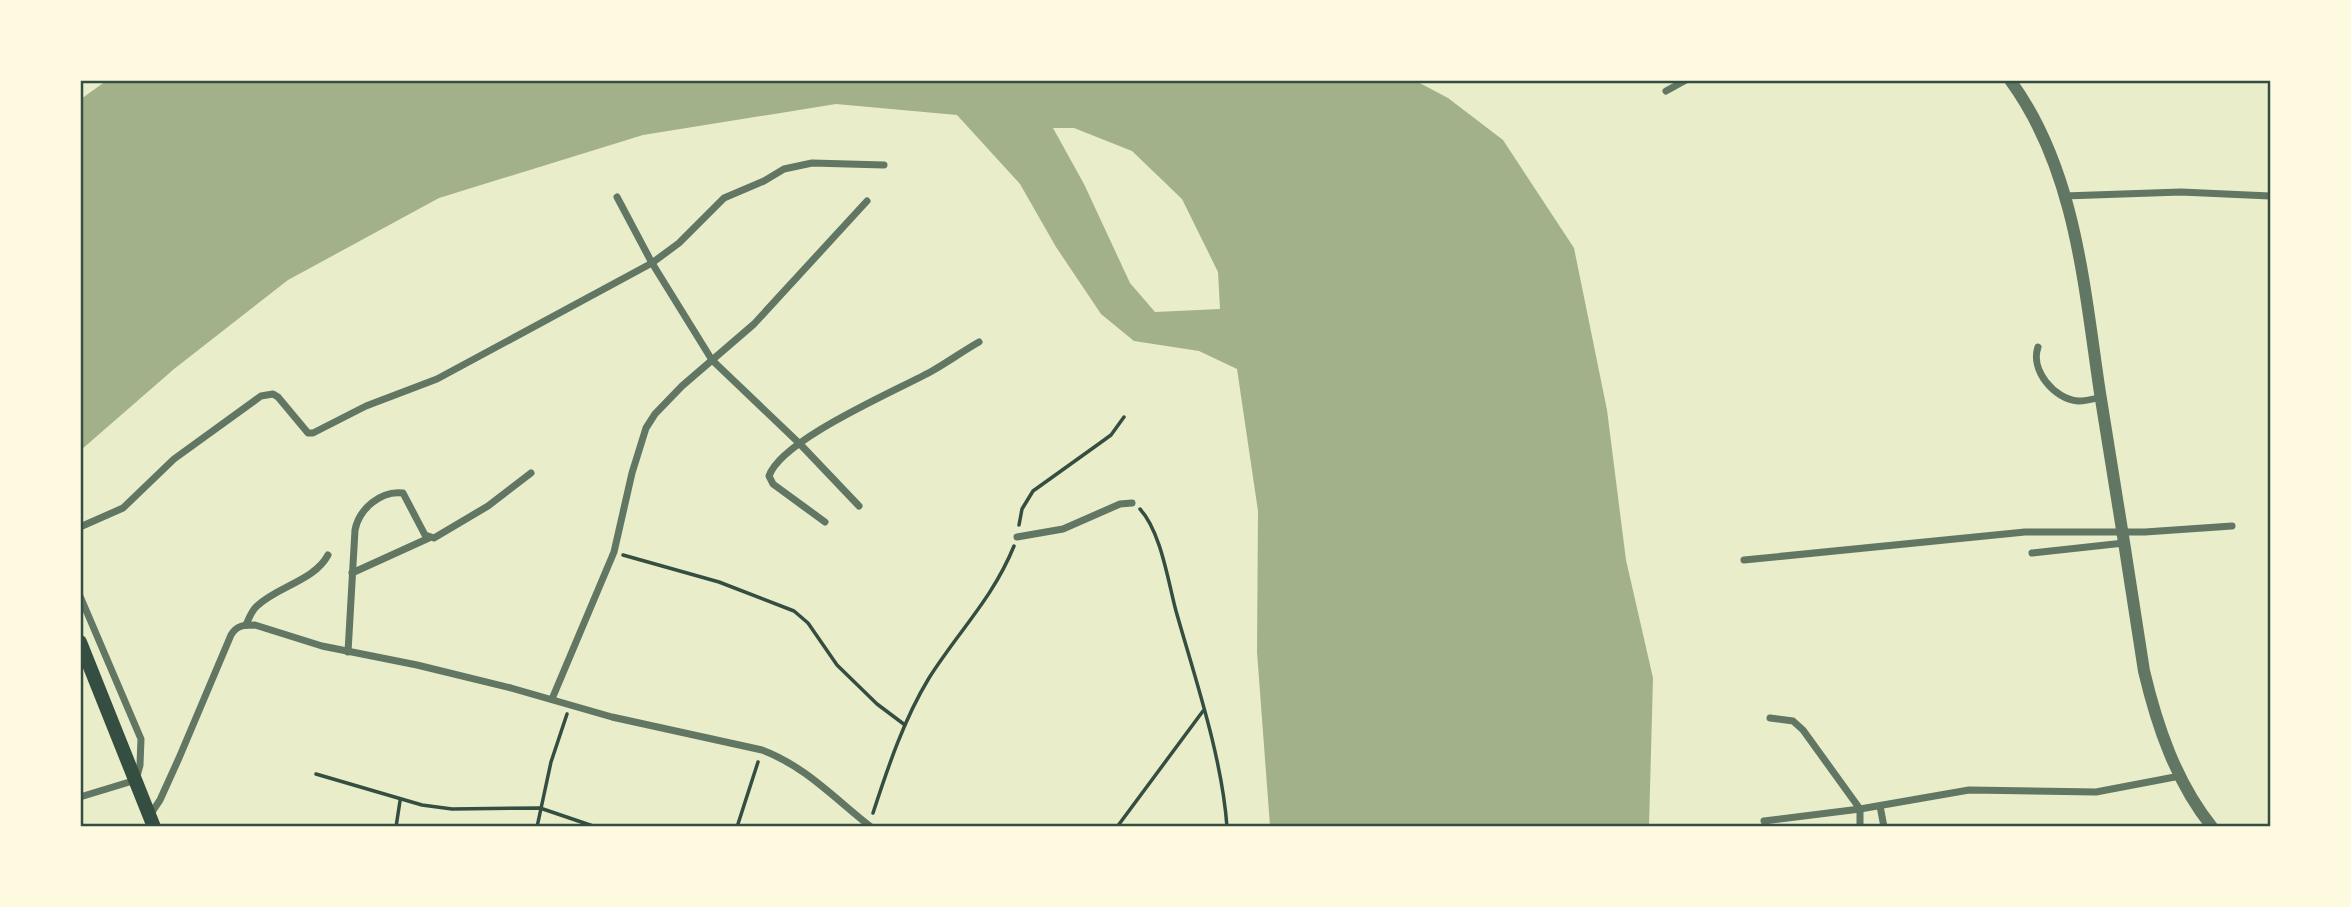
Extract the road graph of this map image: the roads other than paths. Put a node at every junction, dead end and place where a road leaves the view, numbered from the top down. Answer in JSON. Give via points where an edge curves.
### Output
{"nodes":[{"id":1,"x":1686,"y":80,"type":"edge"},
{"id":2,"x":2010,"y":80,"type":"edge"},
{"id":3,"x":1666,"y":91,"type":"dead end"},
{"id":4,"x":884,"y":165,"type":"dead end"},
{"id":5,"x":2064,"y":196,"type":"junction"},
{"id":6,"x":2270,"y":196,"type":"edge"},
{"id":7,"x":617,"y":197,"type":"dead end"},
{"id":8,"x":867,"y":201,"type":"dead end"},
{"id":9,"x":652,"y":263,"type":"junction"},
{"id":10,"x":979,"y":342,"type":"dead end"},
{"id":11,"x":2038,"y":347,"type":"dead end"},
{"id":12,"x":712,"y":360,"type":"junction"},
{"id":13,"x":2101,"y":397,"type":"junction"},
{"id":14,"x":800,"y":444,"type":"junction"},
{"id":15,"x":531,"y":473,"type":"dead end"},
{"id":16,"x":1132,"y":503,"type":"road end"},
{"id":17,"x":859,"y":506,"type":"dead end"},
{"id":18,"x":825,"y":522,"type":"dead end"},
{"id":19,"x":2232,"y":526,"type":"dead end"},
{"id":20,"x":80,"y":527,"type":"edge"},
{"id":21,"x":1017,"y":537,"type":"road end"},
{"id":22,"x":2123,"y":537,"type":"junction"},
{"id":23,"x":429,"y":538,"type":"junction"},
{"id":24,"x":2032,"y":553,"type":"dead end"},
{"id":25,"x":328,"y":555,"type":"dead end"},
{"id":26,"x":1744,"y":560,"type":"dead end"},
{"id":27,"x":352,"y":573,"type":"junction"},
{"id":28,"x":80,"y":596,"type":"edge"},
{"id":29,"x":246,"y":625,"type":"junction"},
{"id":30,"x":80,"y":642,"type":"edge"},
{"id":31,"x":348,"y":652,"type":"junction"},
{"id":32,"x":552,"y":699,"type":"junction"},
{"id":33,"x":1770,"y":718,"type":"dead end"},
{"id":34,"x":2180,"y":776,"type":"junction"},
{"id":35,"x":135,"y":780,"type":"junction"},
{"id":36,"x":80,"y":797,"type":"edge"},
{"id":37,"x":1880,"y":806,"type":"junction"},
{"id":38,"x":1860,"y":809,"type":"junction"},
{"id":39,"x":152,"y":821,"type":"edge"},
{"id":40,"x":1764,"y":821,"type":"dead end"},
{"id":41,"x":870,"y":826,"type":"edge"},
{"id":42,"x":1860,"y":827,"type":"edge"},
{"id":43,"x":1884,"y":827,"type":"edge"},
{"id":44,"x":2213,"y":827,"type":"edge"}],
"edges":[{"from":1,"to":3,"type":"street"},
{"from":2,"to":5,"type":"street","via":[[2042,135]]},
{"from":4,"to":9,"type":"street","via":[[812,163],[784,169],[723,198]]},
{"from":5,"to":6,"type":"street","via":[[2181,192]]},
{"from":5,"to":13,"type":"street"},
{"from":7,"to":9,"type":"street"},
{"from":8,"to":12,"type":"street","via":[[754,324]]},
{"from":9,"to":12,"type":"street"},
{"from":9,"to":20,"type":"street","via":[[437,379],[366,406],[313,433],[308,433],[278,397],[261,396],[183,451],[123,508]]},
{"from":10,"to":14,"type":"street"},
{"from":11,"to":13,"type":"street","via":[[2039,372],[2057,391],[2081,401]]},
{"from":12,"to":14,"type":"street"},
{"from":12,"to":32,"type":"street","via":[[663,405],[646,428],[614,552]]},
{"from":13,"to":22,"type":"street"},
{"from":14,"to":17,"type":"street"},
{"from":14,"to":18,"type":"street","via":[[776,465],[770,480]]},
{"from":15,"to":23,"type":"street","via":[[480,511]]},
{"from":16,"to":21,"type":"street","via":[[1121,503],[1063,529]]},
{"from":19,"to":22,"type":"street"},
{"from":22,"to":24,"type":"street"},
{"from":22,"to":26,"type":"street","via":[[2025,532]]},
{"from":22,"to":34,"type":"street","via":[[2147,684]]},
{"from":23,"to":27,"type":"street"},
{"from":23,"to":27,"type":"street","via":[[405,495],[384,496],[368,506],[357,522]]},
{"from":25,"to":29,"type":"street","via":[[314,571],[255,607]]},
{"from":27,"to":31,"type":"street"},
{"from":28,"to":35,"type":"street","via":[[141,739]]},
{"from":29,"to":31,"type":"street"},
{"from":29,"to":39,"type":"street","via":[[231,635]]},
{"from":30,"to":35,"type":"main road"},
{"from":31,"to":32,"type":"street"},
{"from":32,"to":41,"type":"street","via":[[762,750],[809,774]]},
{"from":33,"to":38,"type":"street","via":[[1793,721],[1803,730]]},
{"from":34,"to":37,"type":"street","via":[[2096,792],[1969,790]]},
{"from":34,"to":44,"type":"street"},
{"from":35,"to":36,"type":"street"},
{"from":35,"to":39,"type":"main road"},
{"from":37,"to":38,"type":"street"},
{"from":37,"to":43,"type":"street"},
{"from":38,"to":40,"type":"street"},
{"from":38,"to":42,"type":"street"}]}
